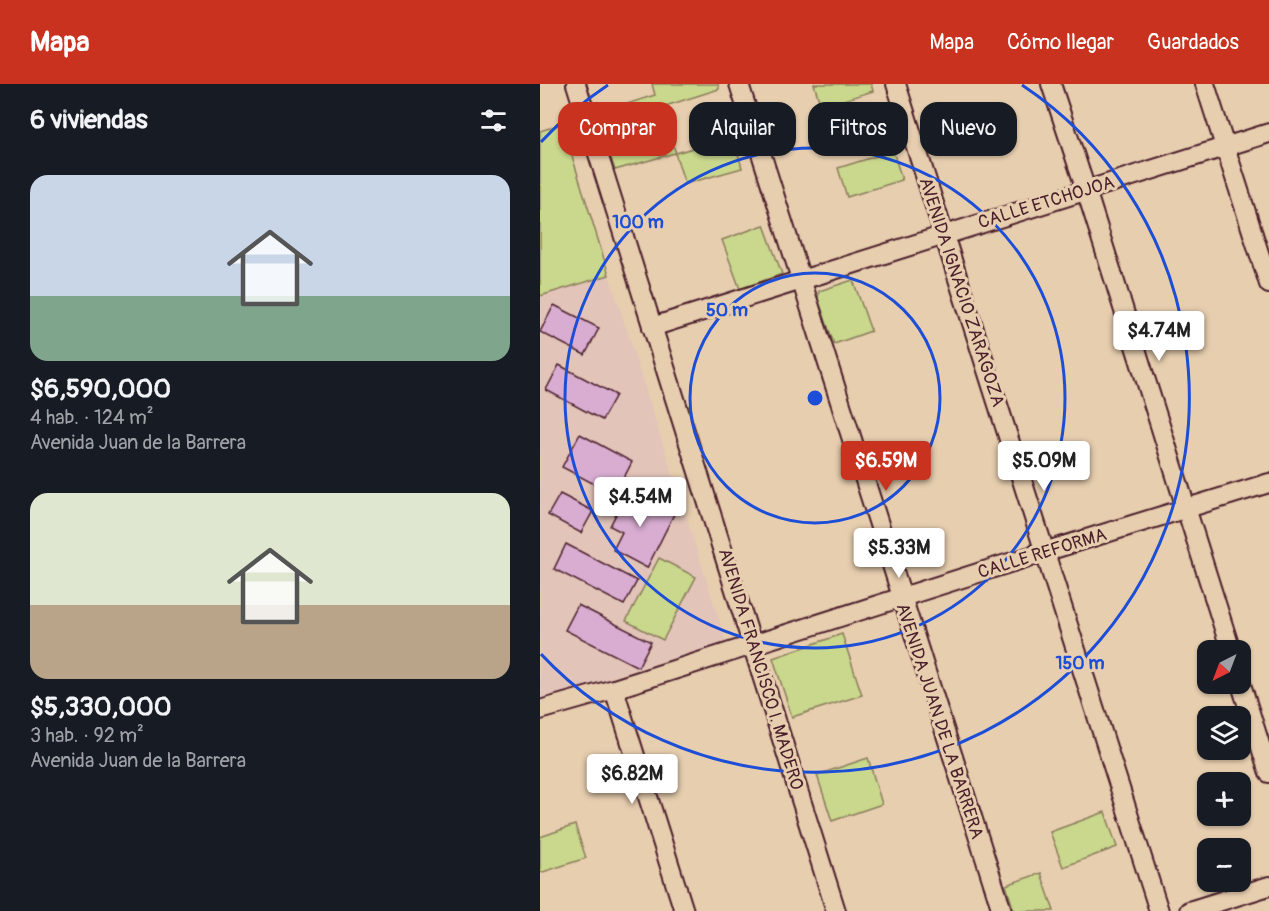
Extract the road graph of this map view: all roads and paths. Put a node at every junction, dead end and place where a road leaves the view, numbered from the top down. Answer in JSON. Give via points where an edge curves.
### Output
{"nodes":[{"id":1,"x":576,"y":84,"type":"edge"},
{"id":2,"x":739,"y":84,"type":"edge"},
{"id":3,"x":896,"y":84,"type":"edge"},
{"id":4,"x":1051,"y":84,"type":"edge"},
{"id":5,"x":1205,"y":84,"type":"edge"},
{"id":6,"x":1269,"y":133,"type":"edge"},
{"id":7,"x":1226,"y":146,"type":"junction"},
{"id":8,"x":1086,"y":190,"type":"junction"},
{"id":9,"x":944,"y":233,"type":"junction"},
{"id":10,"x":800,"y":281,"type":"junction"},
{"id":11,"x":1269,"y":284,"type":"edge"},
{"id":12,"x":652,"y":327,"type":"junction"},
{"id":13,"x":1269,"y":483,"type":"edge"},
{"id":14,"x":1187,"y":509,"type":"junction"},
{"id":15,"x":1044,"y":552,"type":"junction"},
{"id":16,"x":901,"y":597,"type":"junction"},
{"id":17,"x":1228,"y":640,"type":"edge"},
{"id":18,"x":754,"y":645,"type":"junction"},
{"id":19,"x":614,"y":689,"type":"junction"},
{"id":20,"x":1244,"y":694,"type":"edge"},
{"id":21,"x":540,"y":710,"type":"edge"},
{"id":22,"x":1269,"y":773,"type":"edge"},
{"id":23,"x":1269,"y":886,"type":"edge"},
{"id":24,"x":684,"y":911,"type":"edge"},
{"id":25,"x":836,"y":911,"type":"edge"},
{"id":26,"x":1002,"y":911,"type":"edge"},
{"id":27,"x":1159,"y":911,"type":"edge"},
{"id":28,"x":1189,"y":911,"type":"edge"}],
"edges":[{"from":1,"to":12,"type":"street","name":"AVENIDA FRANCISCO I. MADERO"},
{"from":2,"to":10,"type":"street","name":"AVENIDA JUAN DE LA BARRERA"},
{"from":3,"to":9,"type":"street","name":"AVENIDA IGNACIO ZARAGOZA"},
{"from":4,"to":8,"type":"street"},
{"from":5,"to":7,"type":"street"},
{"from":6,"to":7,"type":"street","name":"CALLE ETCHOJOA"},
{"from":7,"to":8,"type":"street","name":"CALLE ETCHOJOA"},
{"from":7,"to":11,"type":"street"},
{"from":8,"to":9,"type":"street","name":"CALLE ETCHOJOA"},
{"from":8,"to":14,"type":"street"},
{"from":9,"to":10,"type":"street","name":"CALLE ETCHOJOA"},
{"from":9,"to":15,"type":"street","name":"AVENIDA IGNACIO ZARAGOZA"},
{"from":10,"to":12,"type":"street","name":"CALLE ETCHOJOA"},
{"from":10,"to":16,"type":"street","name":"AVENIDA JUAN DE LA BARRERA"},
{"from":12,"to":18,"type":"street","name":"AVENIDA FRANCISCO I. MADERO"},
{"from":13,"to":14,"type":"street","name":"CALLE REFORMA"},
{"from":14,"to":15,"type":"street","name":"CALLE REFORMA"},
{"from":14,"to":17,"type":"street"},
{"from":15,"to":16,"type":"street","name":"CALLE REFORMA"},
{"from":15,"to":27,"type":"street","name":"AVENIDA IGNACIO ZARAGOZA"},
{"from":16,"to":18,"type":"street","name":"CALLE REFORMA"},
{"from":16,"to":26,"type":"street","name":"AVENIDA JUAN DE LA BARRERA"},
{"from":18,"to":19,"type":"street","name":"CALLE REFORMA"},
{"from":18,"to":25,"type":"street","name":"AVENIDA FRANCISCO I. MADERO"},
{"from":19,"to":21,"type":"street","name":"CALLE REFORMA"},
{"from":19,"to":24,"type":"street"},
{"from":20,"to":22,"type":"street"},
{"from":23,"to":28,"type":"street"}]}
